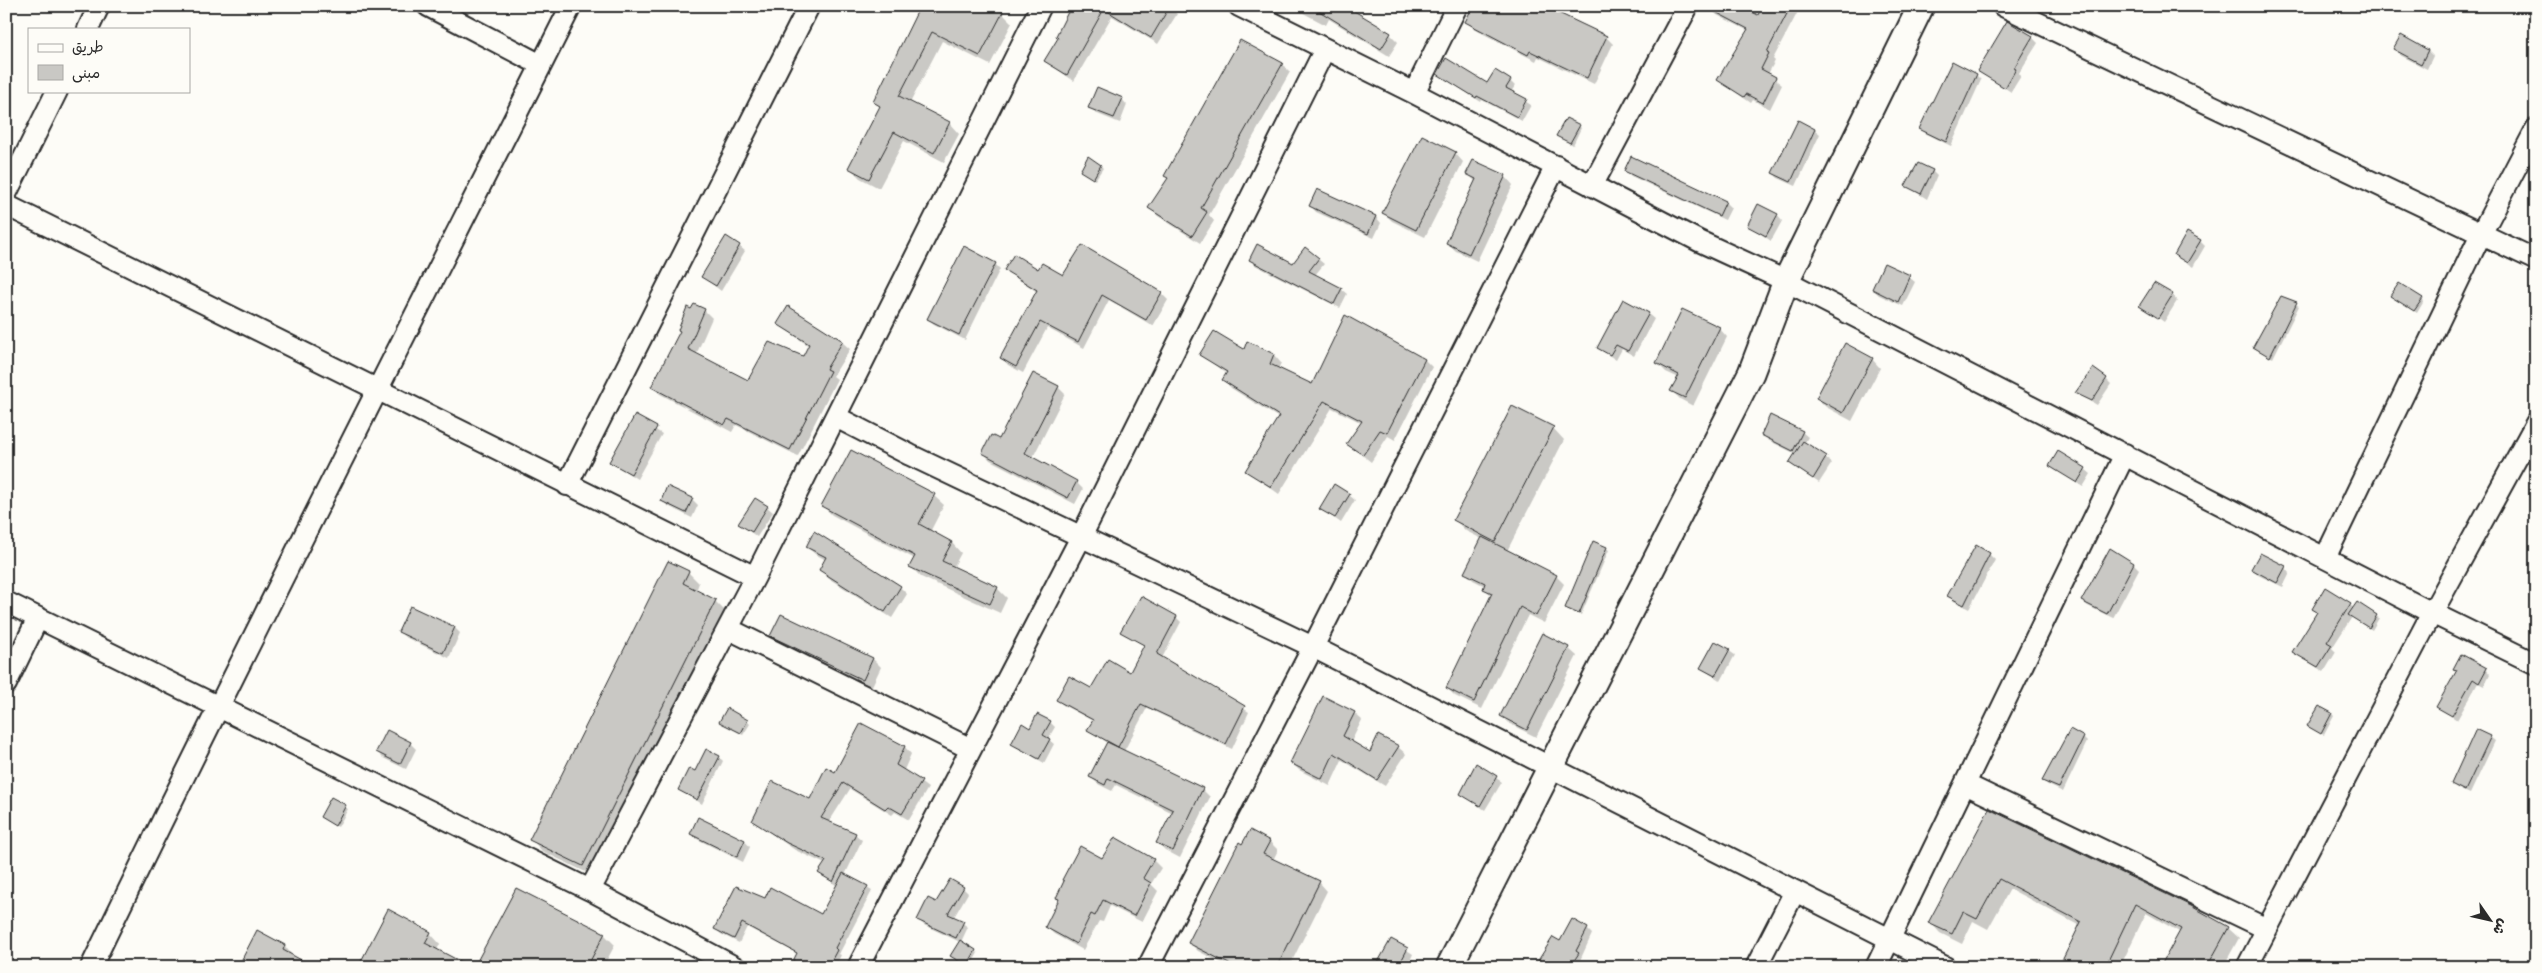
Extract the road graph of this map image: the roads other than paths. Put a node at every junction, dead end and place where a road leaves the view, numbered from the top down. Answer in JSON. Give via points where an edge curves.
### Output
{"nodes":[{"id":1,"x":99,"y":6,"type":"edge"},
{"id":2,"x":428,"y":6,"type":"edge"},
{"id":3,"x":571,"y":6,"type":"edge"},
{"id":4,"x":809,"y":6,"type":"edge"},
{"id":5,"x":1042,"y":6,"type":"edge"},
{"id":6,"x":1457,"y":6,"type":"edge"},
{"id":7,"x":1688,"y":6,"type":"edge"},
{"id":8,"x":1921,"y":6,"type":"edge"},
{"id":9,"x":2003,"y":6,"type":"edge"},
{"id":10,"x":1245,"y":8,"type":"edge"},
{"id":11,"x":88,"y":28,"type":"edge"},
{"id":12,"x":1326,"y":49,"type":"junction"},
{"id":13,"x":541,"y":65,"type":"junction"},
{"id":14,"x":57,"y":92,"type":"edge"},
{"id":15,"x":1414,"y":93,"type":"junction"},
{"id":16,"x":2536,"y":128,"type":"edge"},
{"id":17,"x":1556,"y":166,"type":"junction"},
{"id":18,"x":1592,"y":186,"type":"junction"},
{"id":19,"x":6,"y":194,"type":"edge"},
{"id":20,"x":6,"y":205,"type":"edge"},
{"id":21,"x":2482,"y":234,"type":"junction"},
{"id":22,"x":2536,"y":260,"type":"edge"},
{"id":23,"x":1786,"y":281,"type":"junction"},
{"id":24,"x":378,"y":391,"type":"junction"},
{"id":25,"x":836,"y":417,"type":"junction"},
{"id":26,"x":2536,"y":423,"type":"edge"},
{"id":27,"x":2125,"y":454,"type":"junction"},
{"id":28,"x":567,"y":485,"type":"junction"},
{"id":29,"x":1081,"y":537,"type":"junction"},
{"id":30,"x":2326,"y":558,"type":"junction"},
{"id":31,"x":756,"y":577,"type":"junction"},
{"id":32,"x":6,"y":602,"type":"edge"},
{"id":33,"x":2432,"y":613,"type":"junction"},
{"id":34,"x":38,"y":618,"type":"junction"},
{"id":35,"x":729,"y":629,"type":"junction"},
{"id":36,"x":1313,"y":647,"type":"junction"},
{"id":37,"x":2536,"y":664,"type":"edge"},
{"id":38,"x":6,"y":684,"type":"edge"},
{"id":39,"x":217,"y":707,"type":"junction"},
{"id":40,"x":971,"y":749,"type":"junction"},
{"id":41,"x":1552,"y":768,"type":"junction"},
{"id":42,"x":1965,"y":784,"type":"junction"},
{"id":43,"x":590,"y":890,"type":"junction"},
{"id":44,"x":1795,"y":891,"type":"junction"},
{"id":45,"x":2267,"y":929,"type":"junction"},
{"id":46,"x":1890,"y":939,"type":"junction"},
{"id":47,"x":91,"y":967,"type":"edge"},
{"id":48,"x":735,"y":967,"type":"edge"},
{"id":49,"x":858,"y":967,"type":"edge"},
{"id":50,"x":1148,"y":967,"type":"edge"},
{"id":51,"x":1449,"y":967,"type":"edge"},
{"id":52,"x":1756,"y":967,"type":"edge"},
{"id":53,"x":1876,"y":967,"type":"edge"},
{"id":54,"x":1945,"y":967,"type":"edge"},
{"id":55,"x":2247,"y":967,"type":"edge"}],
"edges":[{"from":1,"to":11,"type":"street"},
{"from":2,"to":13,"type":"street"},
{"from":3,"to":13,"type":"street"},
{"from":4,"to":28,"type":"street"},
{"from":5,"to":25,"type":"street"},
{"from":6,"to":15,"type":"street"},
{"from":7,"to":18,"type":"street"},
{"from":8,"to":23,"type":"street"},
{"from":9,"to":21,"type":"street"},
{"from":10,"to":12,"type":"street"},
{"from":12,"to":15,"type":"street"},
{"from":12,"to":29,"type":"street"},
{"from":13,"to":24,"type":"street"},
{"from":14,"to":19,"type":"street"},
{"from":15,"to":17,"type":"street"},
{"from":16,"to":21,"type":"street"},
{"from":17,"to":18,"type":"street"},
{"from":17,"to":36,"type":"street"},
{"from":18,"to":23,"type":"street"},
{"from":20,"to":24,"type":"street"},
{"from":21,"to":22,"type":"street"},
{"from":21,"to":30,"type":"street"},
{"from":23,"to":27,"type":"street"},
{"from":23,"to":41,"type":"street","via":[[1751,373]]},
{"from":24,"to":28,"type":"street"},
{"from":24,"to":39,"type":"street"},
{"from":25,"to":29,"type":"street"},
{"from":25,"to":31,"type":"street"},
{"from":26,"to":33,"type":"street"},
{"from":27,"to":30,"type":"street"},
{"from":27,"to":42,"type":"street"},
{"from":28,"to":31,"type":"street"},
{"from":29,"to":36,"type":"street"},
{"from":29,"to":40,"type":"street"},
{"from":30,"to":33,"type":"street"},
{"from":31,"to":35,"type":"street"},
{"from":32,"to":34,"type":"street"},
{"from":33,"to":37,"type":"street"},
{"from":33,"to":45,"type":"street"},
{"from":34,"to":38,"type":"street"},
{"from":34,"to":39,"type":"street"},
{"from":35,"to":40,"type":"street"},
{"from":35,"to":43,"type":"street"},
{"from":36,"to":41,"type":"street"},
{"from":36,"to":50,"type":"street"},
{"from":39,"to":43,"type":"street"},
{"from":39,"to":47,"type":"street"},
{"from":40,"to":49,"type":"street"},
{"from":41,"to":44,"type":"street"},
{"from":41,"to":51,"type":"street"},
{"from":42,"to":45,"type":"street"},
{"from":42,"to":46,"type":"street"},
{"from":43,"to":48,"type":"street"},
{"from":44,"to":46,"type":"street"},
{"from":44,"to":52,"type":"street"},
{"from":45,"to":55,"type":"street"},
{"from":46,"to":53,"type":"street"},
{"from":46,"to":54,"type":"street"}]}
